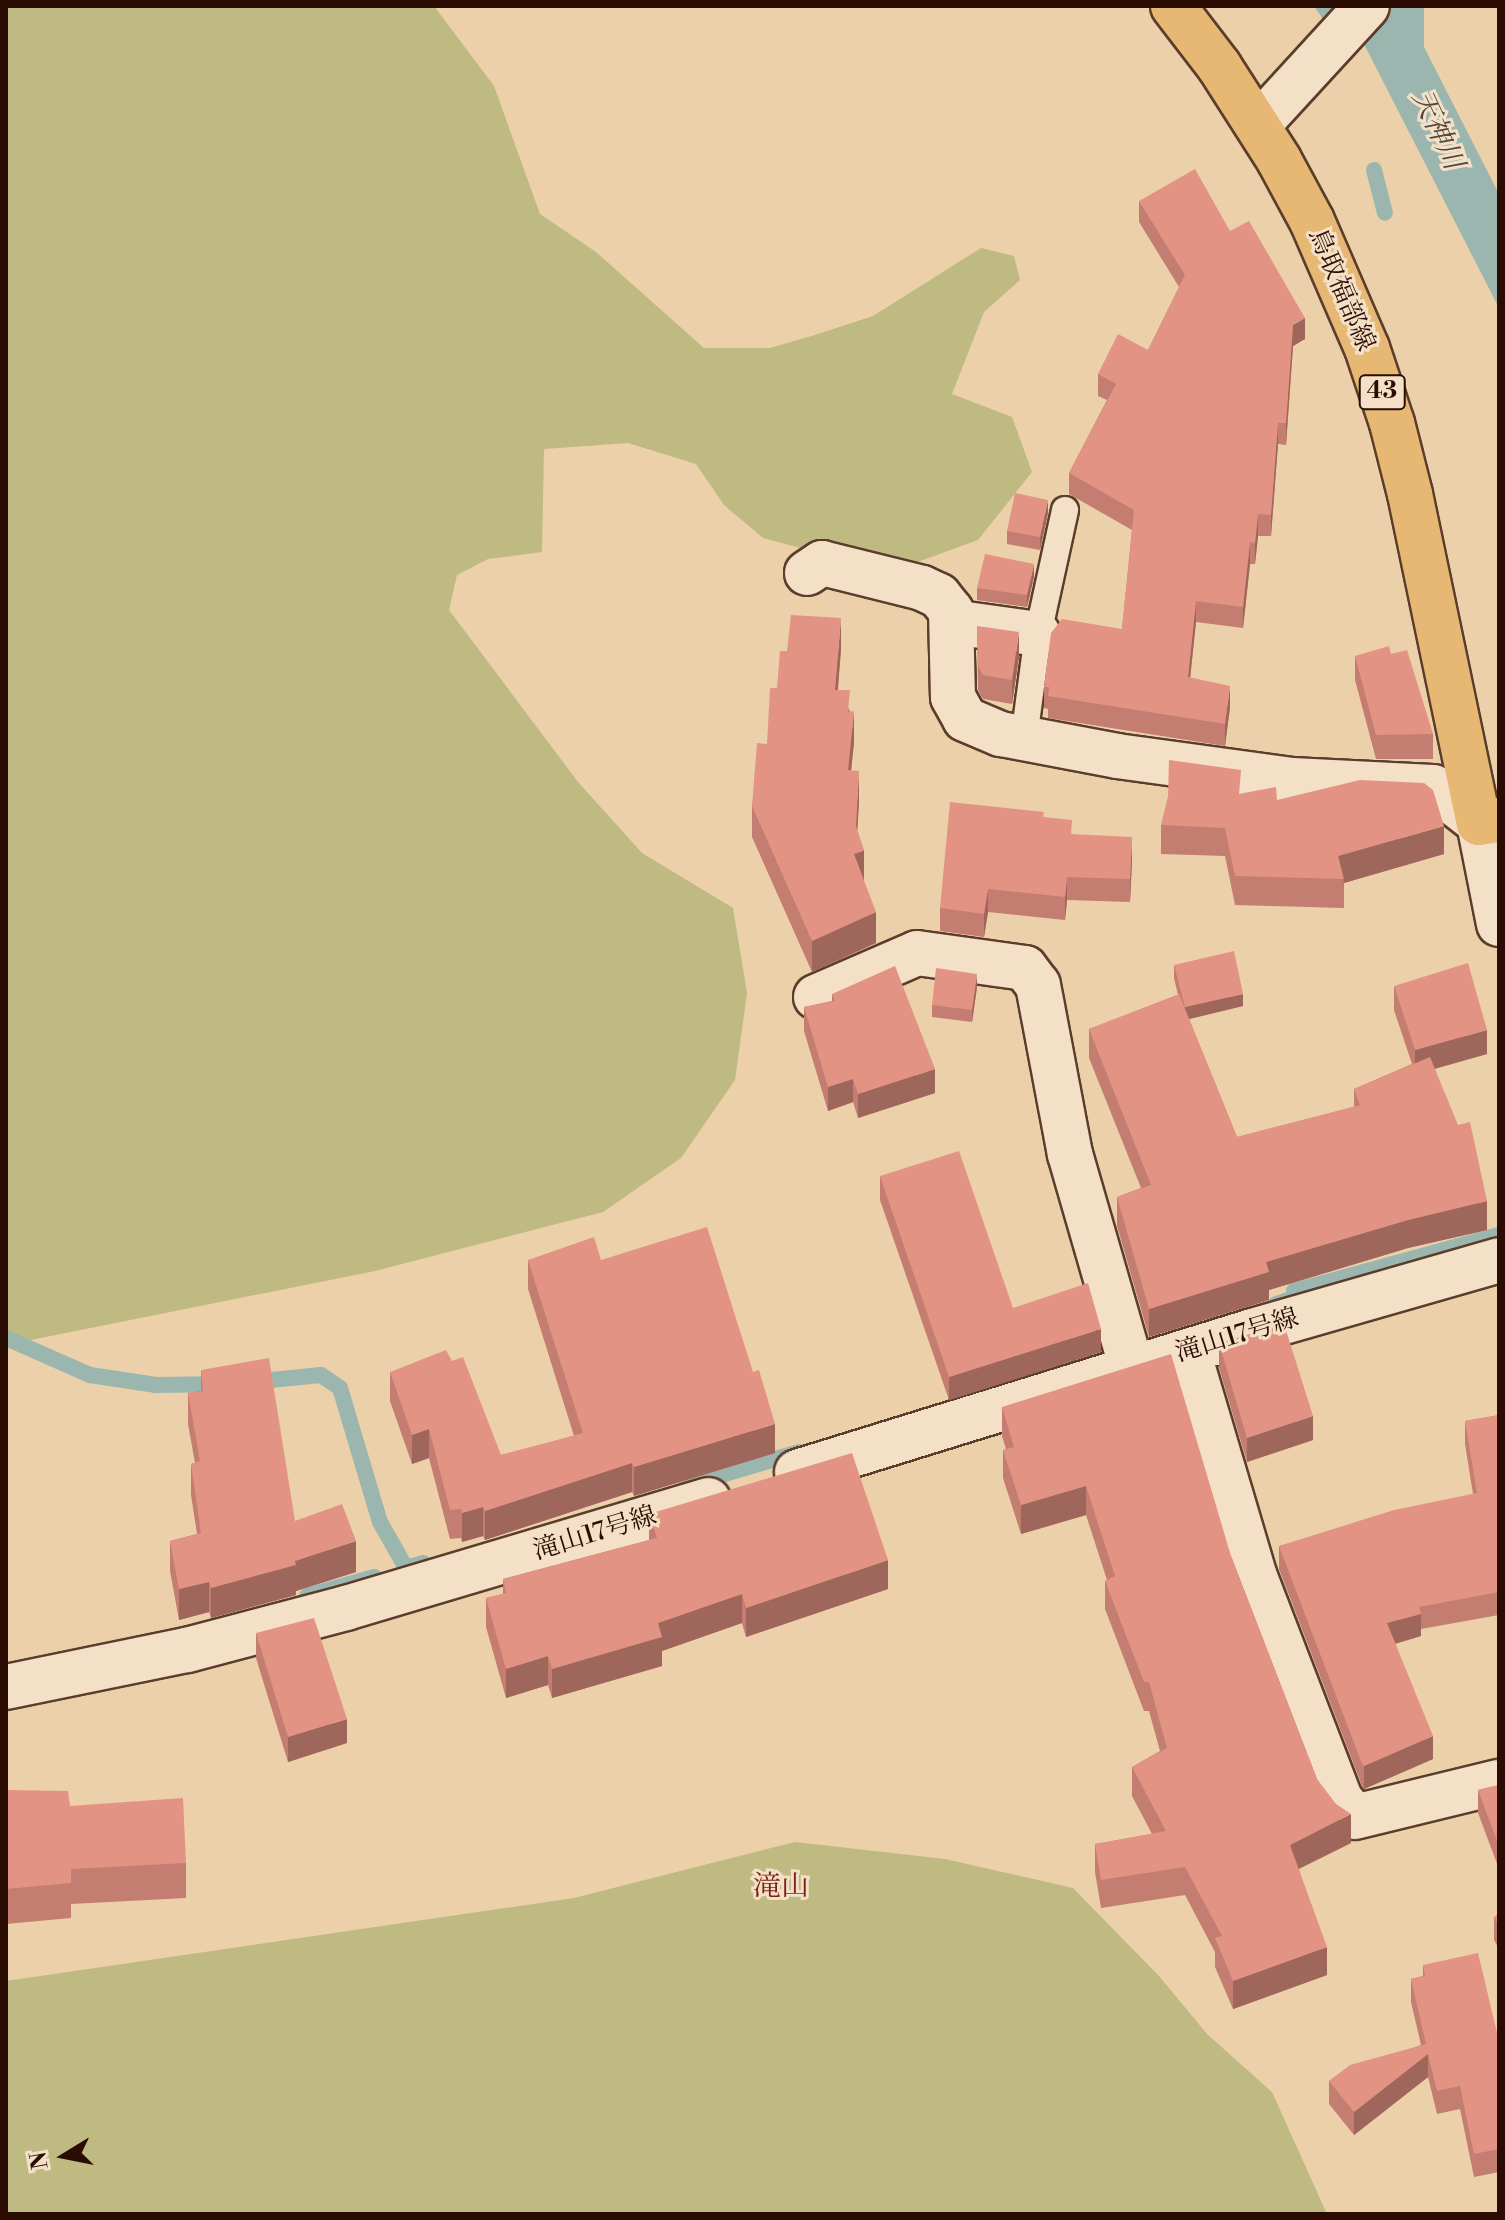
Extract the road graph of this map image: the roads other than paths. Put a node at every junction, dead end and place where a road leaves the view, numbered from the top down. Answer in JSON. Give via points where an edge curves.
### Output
{"nodes":[{"id":1,"x":1173,"y":6,"type":"edge"},
{"id":2,"x":1367,"y":6,"type":"edge"},
{"id":3,"x":1258,"y":125,"type":"junction"},
{"id":4,"x":1065,"y":510,"type":"dead end"},
{"id":5,"x":807,"y":573,"type":"dead end"},
{"id":6,"x":952,"y":622,"type":"junction"},
{"id":7,"x":1038,"y":634,"type":"junction"},
{"id":8,"x":1024,"y":738,"type":"junction"},
{"id":9,"x":1489,"y":822,"type":"edge"},
{"id":10,"x":1499,"y":924,"type":"edge"},
{"id":11,"x":816,"y":997,"type":"dead end"},
{"id":12,"x":1499,"y":1260,"type":"edge"},
{"id":13,"x":1188,"y":1351,"type":"junction"},
{"id":14,"x":1132,"y":1369,"type":"junction"},
{"id":15,"x":6,"y":1687,"type":"edge"},
{"id":16,"x":1499,"y":1782,"type":"edge"}],
"edges":[{"from":1,"to":3,"type":"main road","name":"鳥取福部線","number":"43"},
{"from":2,"to":3,"type":"street"},
{"from":3,"to":9,"type":"main road","name":"鳥取福部線","number":"43","via":[[1340,281],[1392,423]]},
{"from":4,"to":7,"type":"lane"},
{"from":5,"to":6,"type":"street","via":[[822,563],[922,588],[939,596],[951,611]]},
{"from":6,"to":7,"type":"street"},
{"from":6,"to":8,"type":"street","via":[[953,697],[965,719]]},
{"from":7,"to":8,"type":"lane"},
{"from":8,"to":9,"type":"street","via":[[1292,780],[1433,787]]},
{"from":9,"to":10,"type":"street"},
{"from":11,"to":14,"type":"street","via":[[917,953],[1025,968],[1038,985],[1070,1154]]},
{"from":12,"to":13,"type":"street","name":"滝山17号線"},
{"from":13,"to":14,"type":"street","name":"滝山17号線"},
{"from":13,"to":16,"type":"street","via":[[1255,1577],[1340,1799],[1355,1817]]},
{"from":14,"to":15,"type":"street","name":"滝山17号線","via":[[346,1608],[172,1653]]}]}
